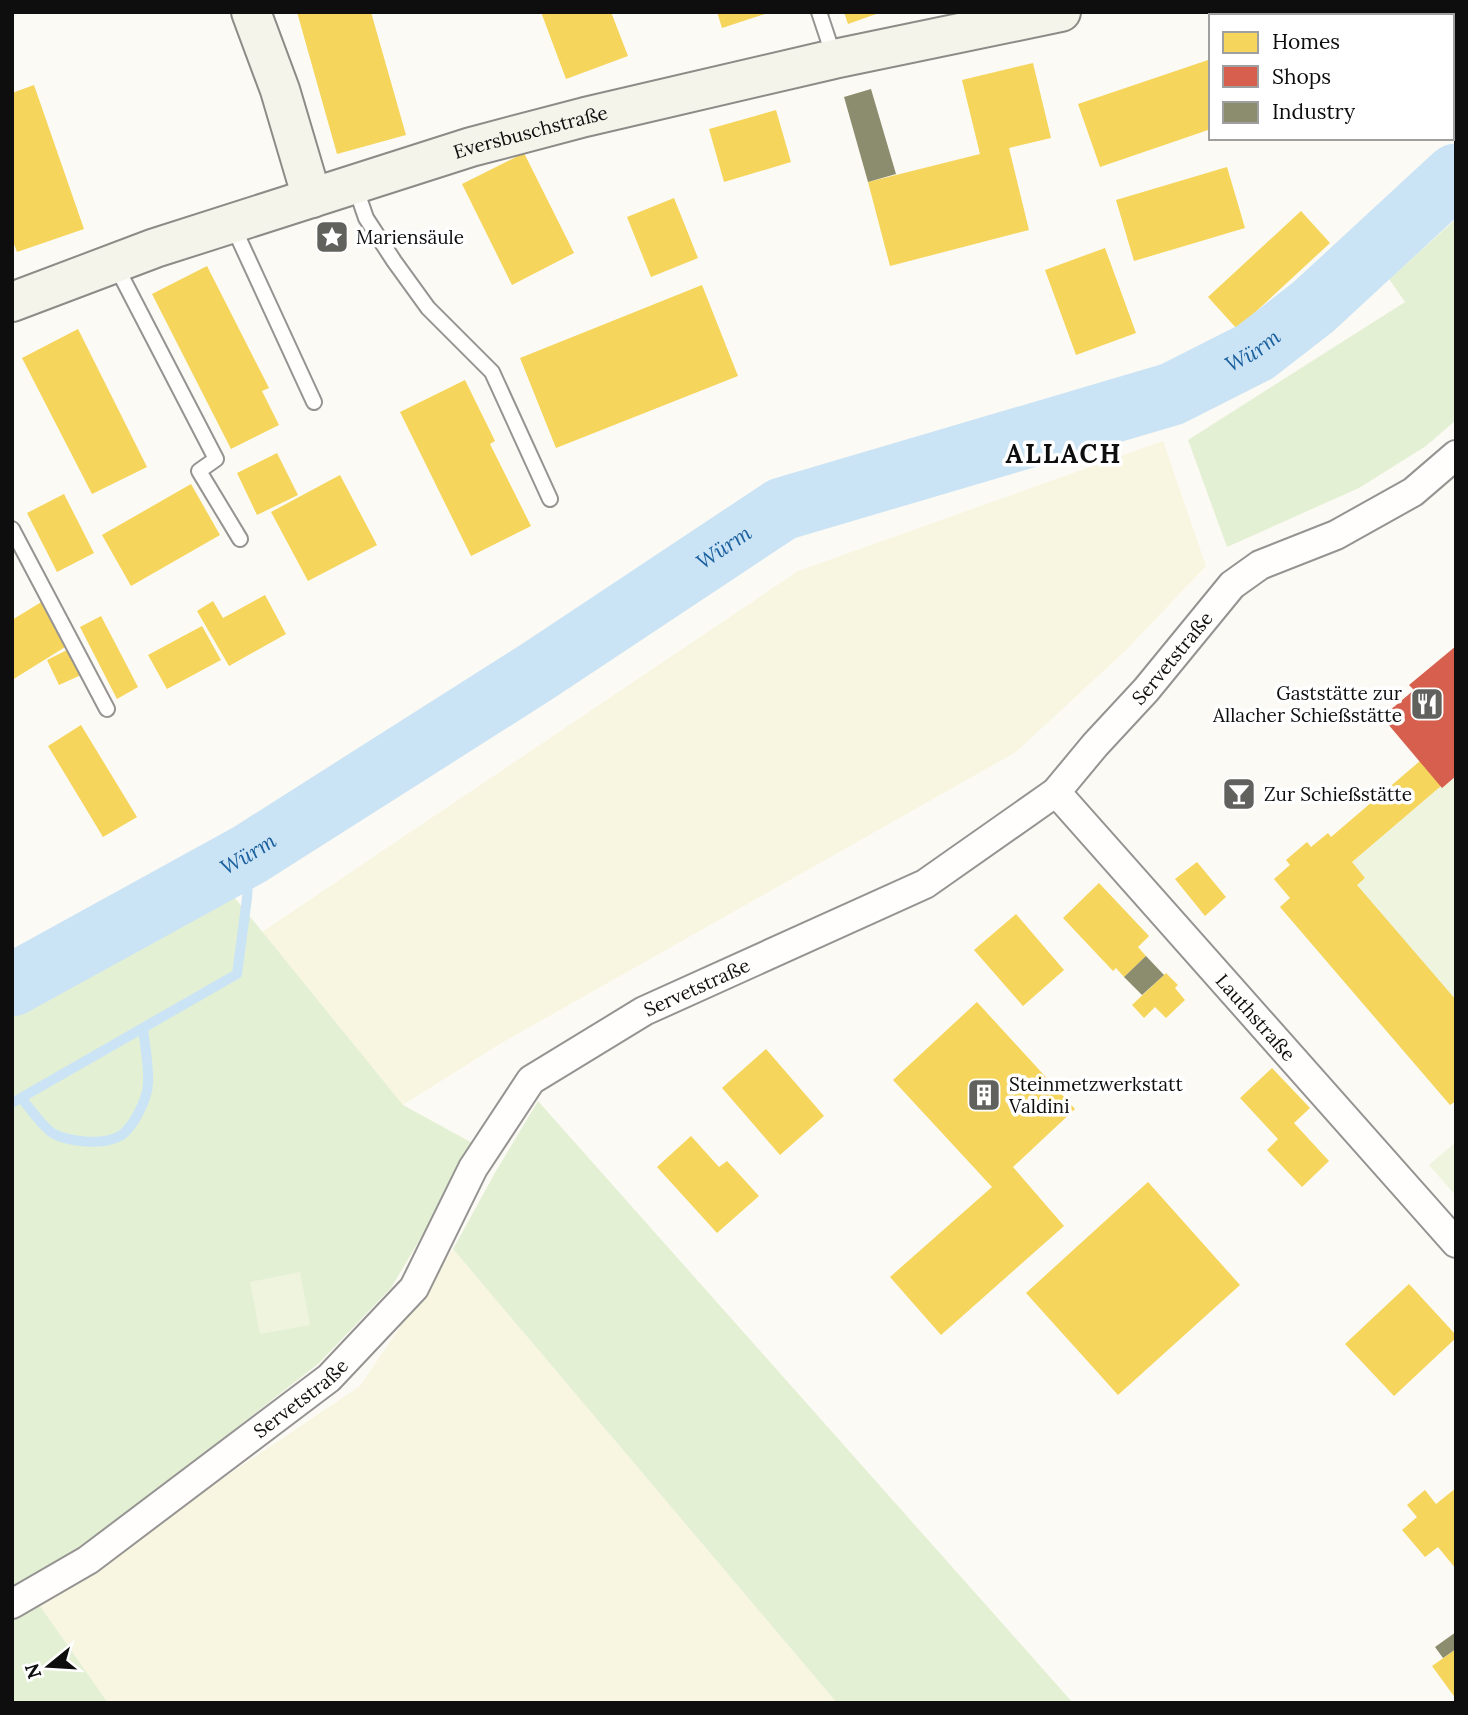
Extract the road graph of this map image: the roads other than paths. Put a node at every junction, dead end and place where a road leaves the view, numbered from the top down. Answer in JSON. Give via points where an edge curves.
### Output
{"nodes":[{"id":1,"x":251,"y":12,"type":"edge"},
{"id":2,"x":819,"y":12,"type":"edge"},
{"id":3,"x":1061,"y":12,"type":"edge"},
{"id":4,"x":834,"y":59,"type":"junction"},
{"id":5,"x":355,"y":184,"type":"junction"},
{"id":6,"x":313,"y":198,"type":"junction"},
{"id":7,"x":231,"y":223,"type":"junction"},
{"id":8,"x":114,"y":263,"type":"junction"},
{"id":9,"x":12,"y":302,"type":"edge"},
{"id":10,"x":314,"y":402,"type":"dead end"},
{"id":11,"x":1456,"y":455,"type":"edge"},
{"id":12,"x":550,"y":499,"type":"dead end"},
{"id":13,"x":12,"y":529,"type":"edge"},
{"id":14,"x":240,"y":539,"type":"dead end"},
{"id":15,"x":107,"y":709,"type":"dead end"},
{"id":16,"x":1056,"y":792,"type":"junction"},
{"id":17,"x":1456,"y":1242,"type":"edge"},
{"id":18,"x":12,"y":1604,"type":"edge"}],
"edges":[{"from":1,"to":6,"type":"main road"},
{"from":2,"to":4,"type":"lane"},
{"from":3,"to":4,"type":"main road","name":"Eversbuschstraße","via":[[954,29]]},
{"from":4,"to":5,"type":"main road","name":"Eversbuschstraße","via":[[585,117]]},
{"from":5,"to":6,"type":"main road","name":"Eversbuschstraße"},
{"from":5,"to":12,"type":"lane","via":[[366,218],[394,261],[428,307],[492,372]]},
{"from":6,"to":7,"type":"main road","name":"Eversbuschstraße"},
{"from":7,"to":8,"type":"main road","name":"Eversbuschstraße"},
{"from":7,"to":10,"type":"lane"},
{"from":8,"to":9,"type":"main road","name":"Eversbuschstraße"},
{"from":8,"to":14,"type":"lane","via":[[216,459],[199,471]]},
{"from":11,"to":16,"type":"street","name":"Servetstraße","via":[[1413,492],[1336,535],[1260,565],[1232,585]]},
{"from":13,"to":15,"type":"lane"},
{"from":16,"to":17,"type":"street","name":"Lauthstraße"},
{"from":16,"to":18,"type":"street","name":"Servetstraße","via":[[925,884],[644,1011],[531,1080],[474,1168],[414,1288],[329,1378],[88,1560]]}]}
